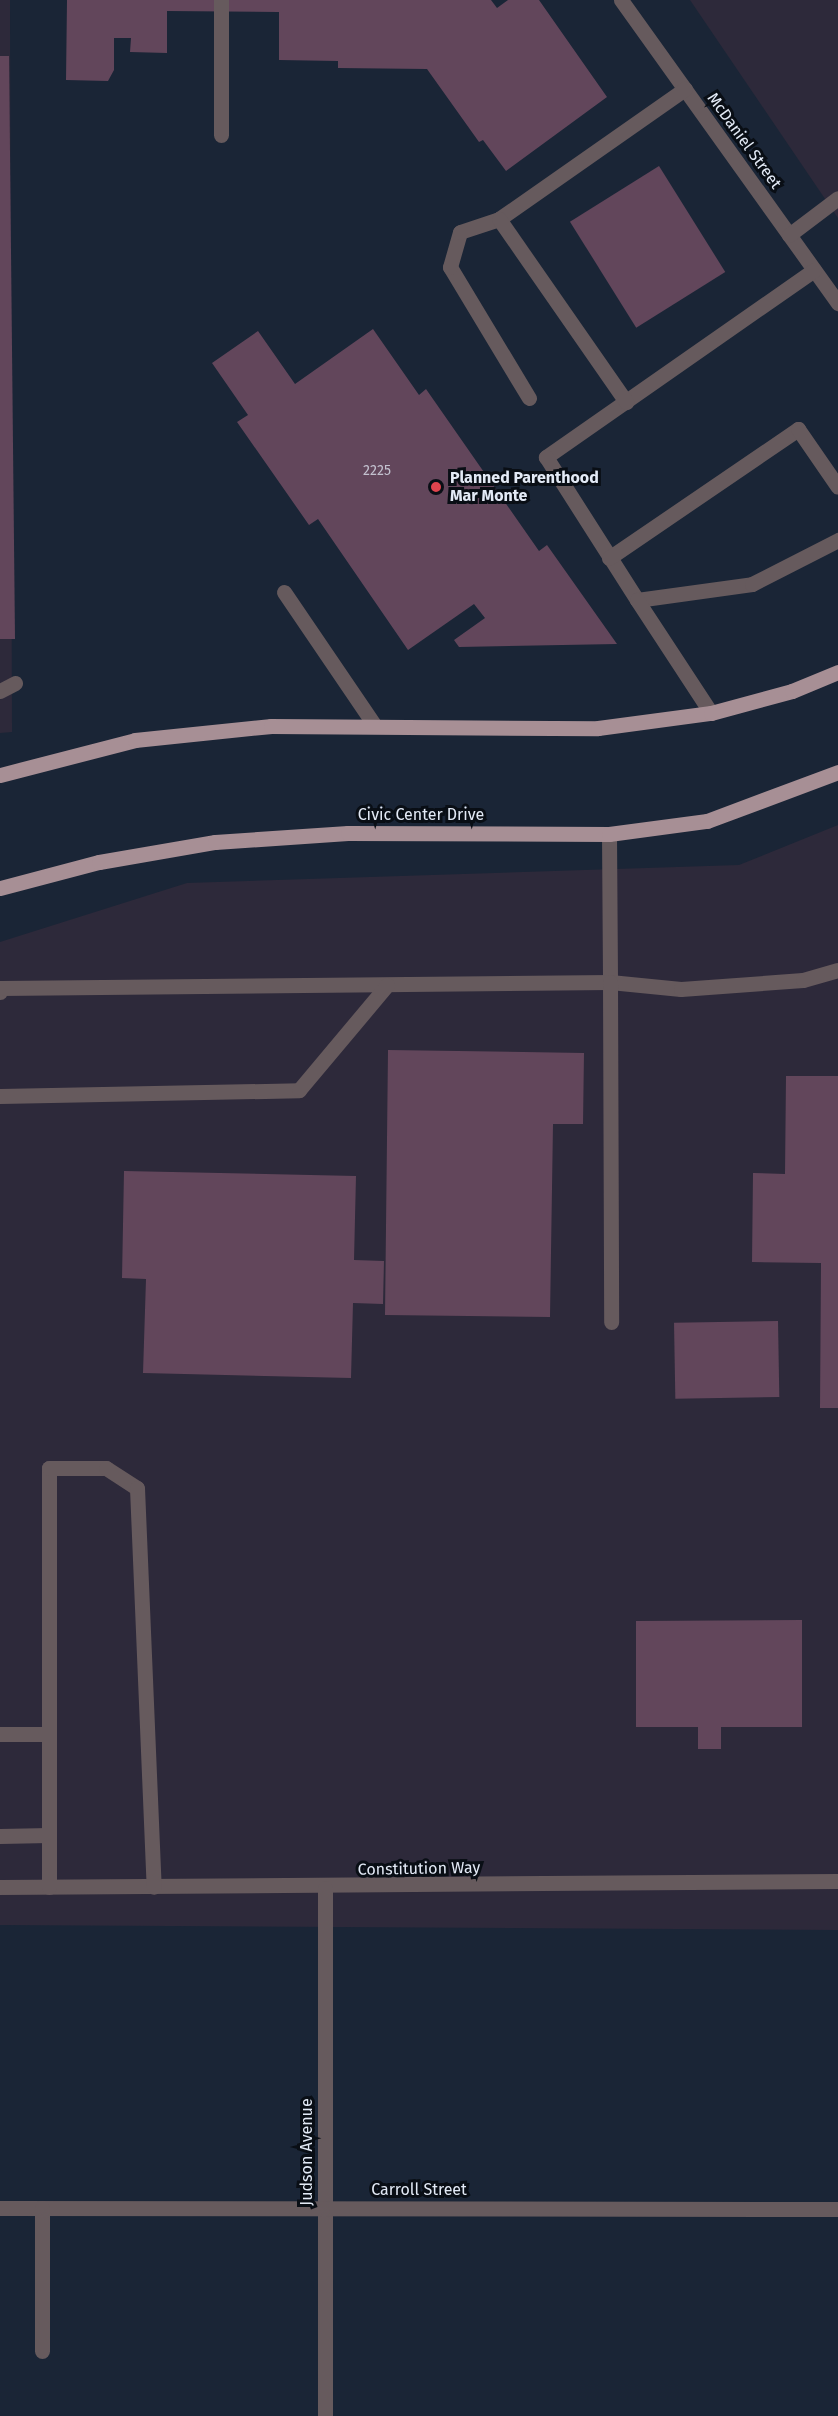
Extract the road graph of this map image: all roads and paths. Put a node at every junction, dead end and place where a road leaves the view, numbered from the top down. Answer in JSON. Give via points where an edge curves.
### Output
{"nodes":[{"id":1,"x":221,"y":0,"type":"edge"},
{"id":2,"x":621,"y":0,"type":"edge"},
{"id":3,"x":685,"y":89,"type":"junction"},
{"id":4,"x":221,"y":135,"type":"dead end"},
{"id":5,"x":838,"y":198,"type":"edge"},
{"id":6,"x":500,"y":219,"type":"junction"},
{"id":7,"x":789,"y":235,"type":"junction"},
{"id":8,"x":814,"y":270,"type":"junction"},
{"id":9,"x":838,"y":303,"type":"edge"},
{"id":10,"x":528,"y":398,"type":"dead end"},
{"id":11,"x":626,"y":402,"type":"junction"},
{"id":12,"x":838,"y":487,"type":"edge"},
{"id":13,"x":838,"y":540,"type":"edge"},
{"id":14,"x":609,"y":558,"type":"junction"},
{"id":15,"x":284,"y":592,"type":"dead end"},
{"id":16,"x":637,"y":600,"type":"junction"},
{"id":17,"x":838,"y":672,"type":"edge"},
{"id":18,"x":15,"y":683,"type":"dead end"},
{"id":19,"x":0,"y":691,"type":"edge"},
{"id":20,"x":711,"y":713,"type":"junction"},
{"id":21,"x":375,"y":726,"type":"junction"},
{"id":22,"x":838,"y":772,"type":"edge"},
{"id":23,"x":0,"y":775,"type":"edge"},
{"id":24,"x":609,"y":834,"type":"junction"},
{"id":25,"x":0,"y":888,"type":"edge"},
{"id":26,"x":838,"y":970,"type":"edge"},
{"id":27,"x":610,"y":982,"type":"junction"},
{"id":28,"x":387,"y":985,"type":"junction"},
{"id":29,"x":0,"y":992,"type":"edge"},
{"id":30,"x":0,"y":1096,"type":"edge"},
{"id":31,"x":611,"y":1322,"type":"dead end"},
{"id":32,"x":0,"y":1734,"type":"edge"},
{"id":33,"x":49,"y":1734,"type":"junction"},
{"id":34,"x":49,"y":1835,"type":"junction"},
{"id":35,"x":0,"y":1836,"type":"edge"},
{"id":36,"x":838,"y":1881,"type":"edge"},
{"id":37,"x":0,"y":1887,"type":"edge"},
{"id":38,"x":49,"y":1887,"type":"junction"},
{"id":39,"x":154,"y":1887,"type":"junction"},
{"id":40,"x":325,"y":1888,"type":"junction"},
{"id":41,"x":325,"y":2207,"type":"junction"},
{"id":42,"x":0,"y":2208,"type":"edge"},
{"id":43,"x":42,"y":2208,"type":"junction"},
{"id":44,"x":838,"y":2209,"type":"edge"},
{"id":45,"x":42,"y":2351,"type":"dead end"},
{"id":46,"x":325,"y":2416,"type":"edge"}],
"edges":[{"from":1,"to":4,"type":"street"},
{"from":2,"to":3,"type":"street","name":"McDaniel Street"},
{"from":3,"to":6,"type":"street"},
{"from":3,"to":7,"type":"street","name":"McDaniel Street"},
{"from":5,"to":7,"type":"street"},
{"from":6,"to":10,"type":"street","via":[[460,232],[450,267]]},
{"from":6,"to":11,"type":"street"},
{"from":7,"to":8,"type":"street","name":"McDaniel Street"},
{"from":8,"to":9,"type":"street","name":"McDaniel Street"},
{"from":8,"to":11,"type":"street"},
{"from":11,"to":14,"type":"street","via":[[546,458]]},
{"from":12,"to":14,"type":"street","via":[[798,429]]},
{"from":13,"to":16,"type":"street","via":[[752,584]]},
{"from":14,"to":16,"type":"street"},
{"from":15,"to":21,"type":"street"},
{"from":16,"to":20,"type":"street"},
{"from":17,"to":20,"type":"main road","via":[[792,691]]},
{"from":18,"to":19,"type":"street"},
{"from":20,"to":21,"type":"main road","via":[[598,728]]},
{"from":21,"to":23,"type":"main road","via":[[271,726],[135,740]]},
{"from":22,"to":24,"type":"main road","name":"Civic Center Drive","via":[[706,821]]},
{"from":24,"to":25,"type":"main road","name":"Civic Center Drive","via":[[348,833],[215,842],[99,862]]},
{"from":24,"to":27,"type":"street"},
{"from":26,"to":27,"type":"street","via":[[803,980],[681,989]]},
{"from":27,"to":28,"type":"street"},
{"from":27,"to":31,"type":"street"},
{"from":28,"to":29,"type":"street","via":[[0,988]]},
{"from":28,"to":30,"type":"street","via":[[299,1090]]},
{"from":32,"to":33,"type":"street"},
{"from":33,"to":34,"type":"street"},
{"from":33,"to":39,"type":"street","via":[[49,1468],[106,1468],[137,1488]]},
{"from":34,"to":35,"type":"street"},
{"from":34,"to":38,"type":"street"},
{"from":36,"to":40,"type":"street","name":"Constitution Way"},
{"from":37,"to":38,"type":"street","name":"Constitution Way"},
{"from":38,"to":39,"type":"street","name":"Constitution Way"},
{"from":39,"to":40,"type":"street","name":"Constitution Way"},
{"from":40,"to":41,"type":"street","name":"Judson Avenue"},
{"from":41,"to":43,"type":"street","name":"Carroll Street"},
{"from":41,"to":44,"type":"street","name":"Carroll Street"},
{"from":41,"to":46,"type":"street","name":"Judson Avenue"},
{"from":42,"to":43,"type":"street","name":"Carroll Street"},
{"from":43,"to":45,"type":"street"}]}
